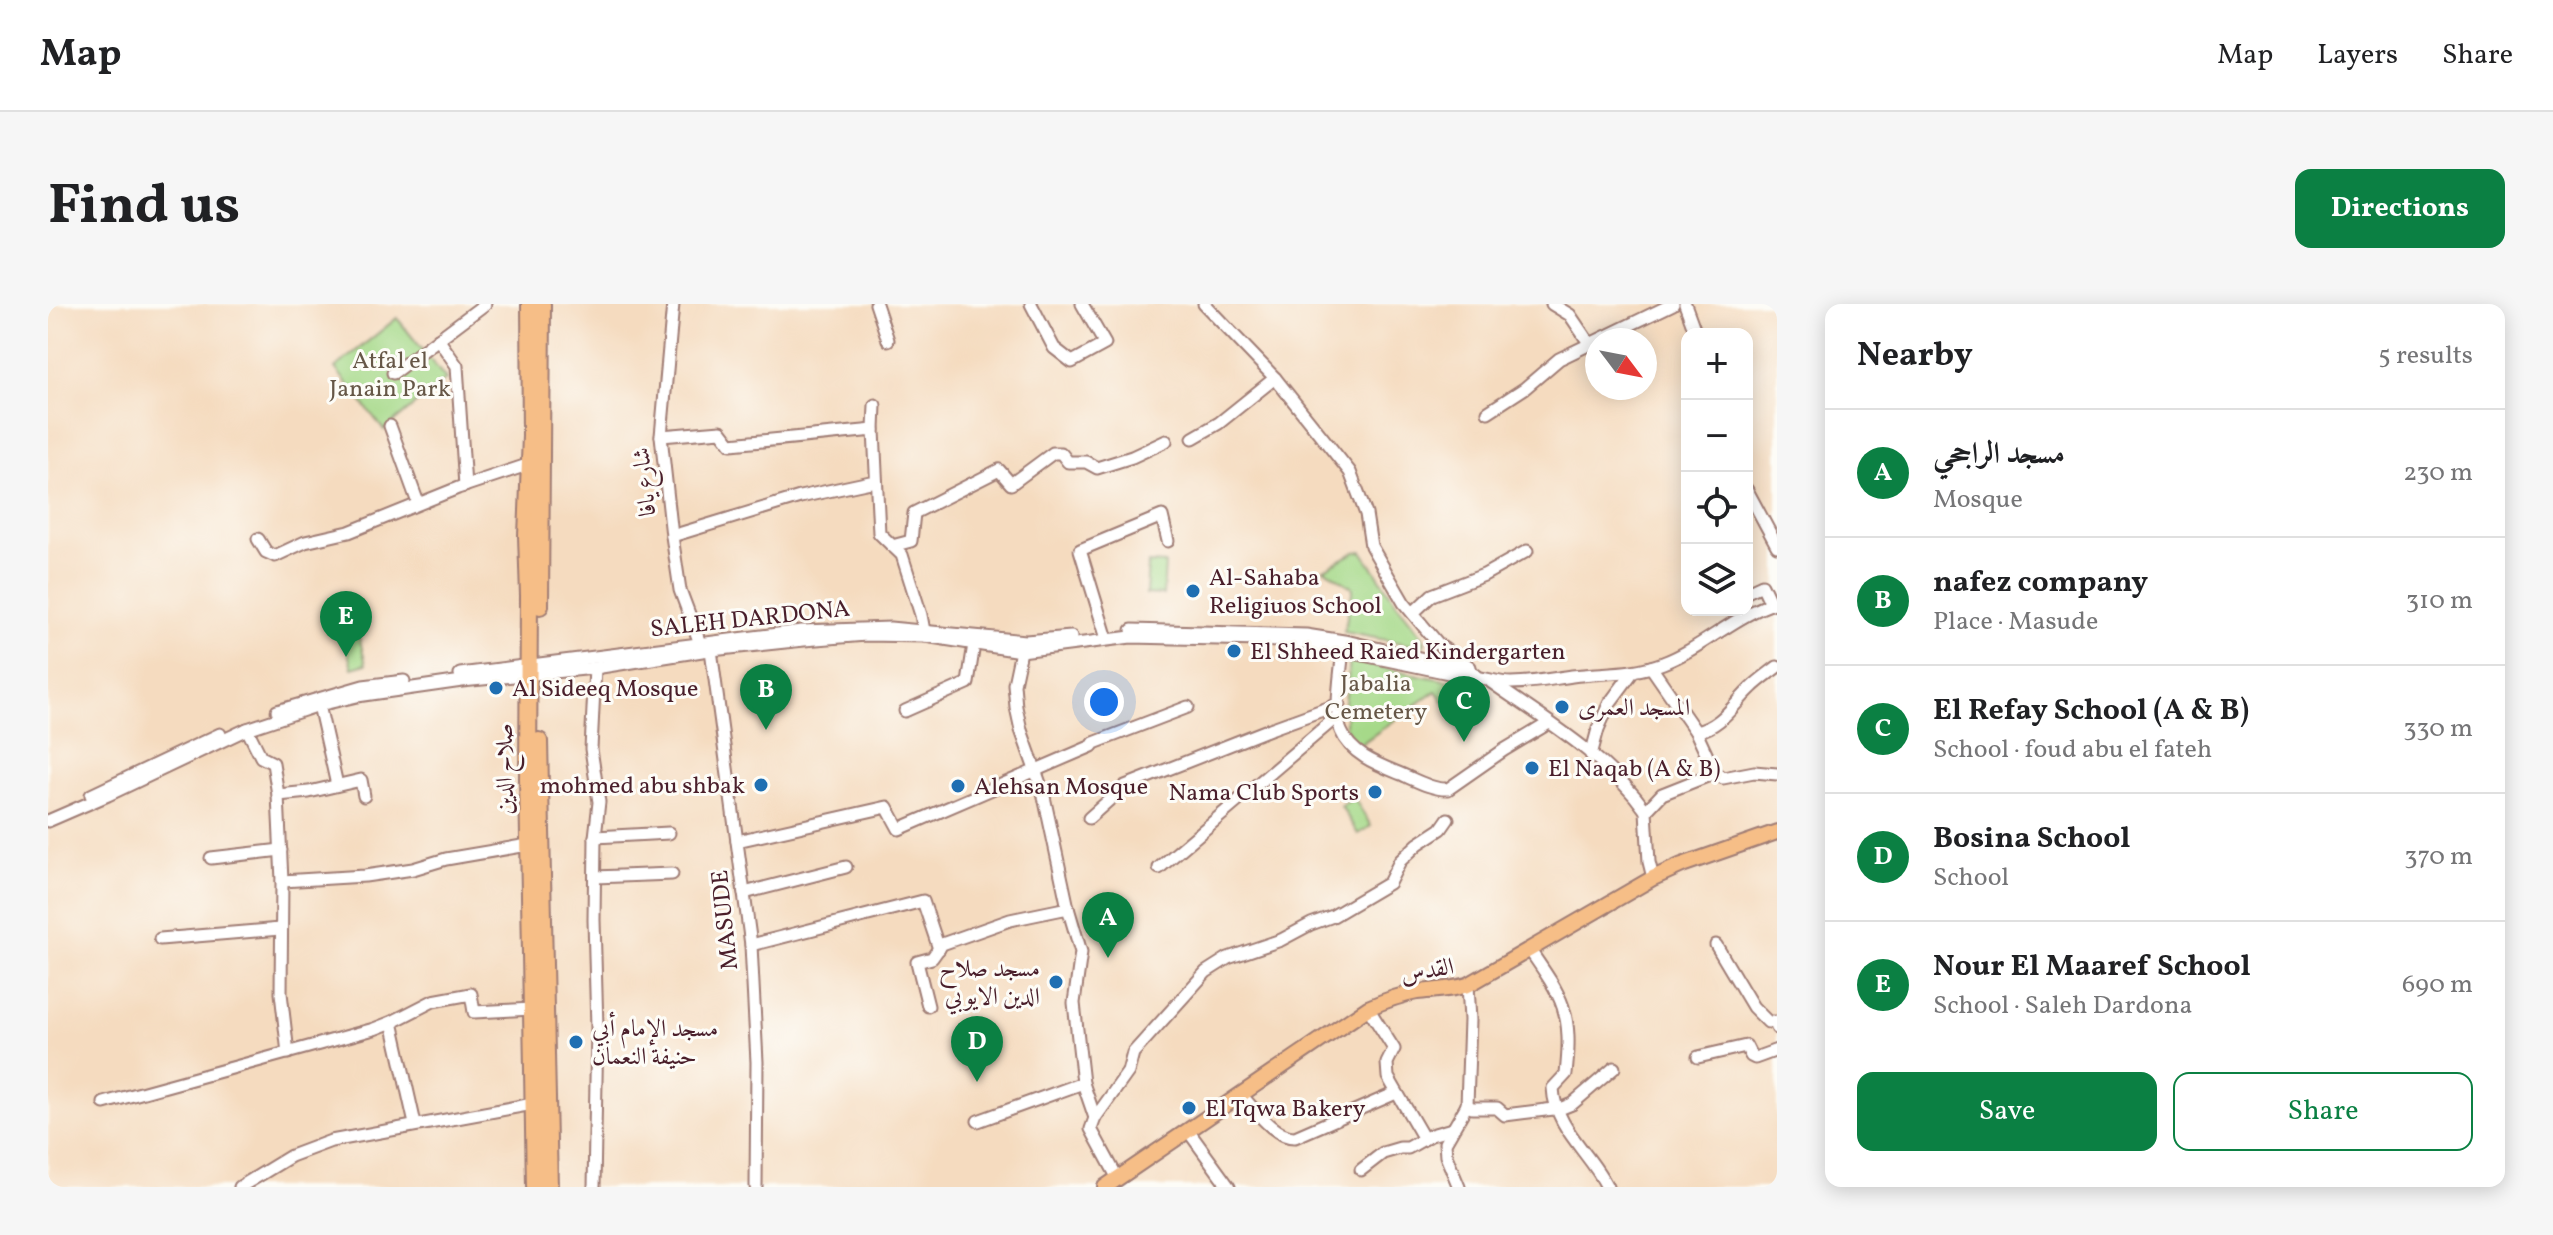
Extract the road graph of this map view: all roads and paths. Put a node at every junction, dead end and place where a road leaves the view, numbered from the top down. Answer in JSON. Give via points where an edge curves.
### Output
{"nodes":[{"id":1,"x":485,"y":304,"type":"edge"},
{"id":2,"x":530,"y":304,"type":"edge"},
{"id":3,"x":542,"y":304,"type":"edge"},
{"id":4,"x":673,"y":304,"type":"edge"},
{"id":5,"x":876,"y":304,"type":"edge"},
{"id":6,"x":1031,"y":304,"type":"edge"},
{"id":7,"x":1082,"y":304,"type":"edge"},
{"id":8,"x":1204,"y":304,"type":"edge"},
{"id":9,"x":1552,"y":304,"type":"edge"},
{"id":10,"x":1673,"y":304,"type":"edge"},
{"id":11,"x":1685,"y":304,"type":"edge"},
{"id":12,"x":1621,"y":328,"type":"edge"},
{"id":13,"x":1694,"y":328,"type":"edge"},
{"id":14,"x":1585,"y":337,"type":"edge"},
{"id":15,"x":438,"y":339,"type":"junction"},
{"id":16,"x":888,"y":340,"type":"dead end"},
{"id":17,"x":1585,"y":345,"type":"edge"},
{"id":18,"x":393,"y":373,"type":"dead end"},
{"id":19,"x":1275,"y":378,"type":"junction"},
{"id":20,"x":875,"y":405,"type":"dead end"},
{"id":21,"x":1488,"y":412,"type":"dead end"},
{"id":22,"x":390,"y":426,"type":"dead end"},
{"id":23,"x":874,"y":430,"type":"junction"},
{"id":24,"x":661,"y":436,"type":"junction"},
{"id":25,"x":1193,"y":438,"type":"dead end"},
{"id":26,"x":1166,"y":441,"type":"dead end"},
{"id":27,"x":530,"y":464,"type":"junction"},
{"id":28,"x":875,"y":481,"type":"junction"},
{"id":29,"x":465,"y":486,"type":"junction"},
{"id":30,"x":1753,"y":500,"type":"edge"},
{"id":31,"x":418,"y":503,"type":"junction"},
{"id":32,"x":672,"y":536,"type":"junction"},
{"id":33,"x":258,"y":539,"type":"dead end"},
{"id":34,"x":1776,"y":540,"type":"edge"},
{"id":35,"x":1168,"y":541,"type":"dead end"},
{"id":36,"x":892,"y":546,"type":"junction"},
{"id":37,"x":1527,"y":551,"type":"dead end"},
{"id":38,"x":1753,"y":589,"type":"edge"},
{"id":39,"x":1774,"y":603,"type":"edge"},
{"id":40,"x":1413,"y":613,"type":"junction"},
{"id":41,"x":924,"y":633,"type":"junction"},
{"id":42,"x":1106,"y":635,"type":"junction"},
{"id":43,"x":974,"y":644,"type":"junction"},
{"id":44,"x":705,"y":648,"type":"junction"},
{"id":45,"x":1343,"y":650,"type":"junction"},
{"id":46,"x":1021,"y":651,"type":"junction"},
{"id":47,"x":1651,"y":667,"type":"junction"},
{"id":48,"x":1777,"y":667,"type":"edge"},
{"id":49,"x":595,"y":668,"type":"junction"},
{"id":50,"x":534,"y":669,"type":"junction"},
{"id":51,"x":1632,"y":673,"type":"junction"},
{"id":52,"x":1481,"y":677,"type":"junction"},
{"id":53,"x":319,"y":705,"type":"junction"},
{"id":54,"x":1188,"y":707,"type":"dead end"},
{"id":55,"x":1340,"y":709,"type":"junction"},
{"id":56,"x":905,"y":711,"type":"dead end"},
{"id":57,"x":1549,"y":723,"type":"junction"},
{"id":58,"x":247,"y":729,"type":"junction"},
{"id":59,"x":1696,"y":732,"type":"junction"},
{"id":60,"x":1591,"y":755,"type":"junction"},
{"id":61,"x":1036,"y":770,"type":"junction"},
{"id":62,"x":1715,"y":773,"type":"junction"},
{"id":63,"x":1777,"y":774,"type":"edge"},
{"id":64,"x":337,"y":785,"type":"junction"},
{"id":65,"x":278,"y":795,"type":"junction"},
{"id":66,"x":364,"y":796,"type":"dead end"},
{"id":67,"x":1646,"y":811,"type":"junction"},
{"id":68,"x":48,"y":814,"type":"edge"},
{"id":69,"x":1089,"y":818,"type":"dead end"},
{"id":70,"x":1448,"y":819,"type":"dead end"},
{"id":71,"x":48,"y":821,"type":"edge"},
{"id":72,"x":1777,"y":832,"type":"edge"},
{"id":73,"x":669,"y":833,"type":"dead end"},
{"id":74,"x":595,"y":837,"type":"junction"},
{"id":75,"x":737,"y":841,"type":"junction"},
{"id":76,"x":528,"y":845,"type":"junction"},
{"id":77,"x":281,"y":850,"type":"junction"},
{"id":78,"x":211,"y":858,"type":"dead end"},
{"id":79,"x":846,"y":867,"type":"dead end"},
{"id":80,"x":1159,"y":868,"type":"dead end"},
{"id":81,"x":672,"y":874,"type":"dead end"},
{"id":82,"x":595,"y":877,"type":"junction"},
{"id":83,"x":1653,"y":878,"type":"junction"},
{"id":84,"x":282,"y":881,"type":"junction"},
{"id":85,"x":744,"y":893,"type":"junction"},
{"id":86,"x":1068,"y":908,"type":"junction"},
{"id":87,"x":280,"y":929,"type":"junction"},
{"id":88,"x":160,"y":939,"type":"dead end"},
{"id":89,"x":751,"y":945,"type":"junction"},
{"id":90,"x":1716,"y":945,"type":"dead end"},
{"id":91,"x":939,"y":949,"type":"junction"},
{"id":92,"x":1529,"y":949,"type":"junction"},
{"id":93,"x":1468,"y":985,"type":"junction"},
{"id":94,"x":928,"y":1006,"type":"dead end"},
{"id":95,"x":1368,"y":1008,"type":"junction"},
{"id":96,"x":532,"y":1009,"type":"junction"},
{"id":97,"x":392,"y":1022,"type":"junction"},
{"id":98,"x":1777,"y":1028,"type":"edge"},
{"id":99,"x":1777,"y":1050,"type":"edge"},
{"id":100,"x":288,"y":1053,"type":"junction"},
{"id":101,"x":1698,"y":1057,"type":"dead end"},
{"id":102,"x":1614,"y":1068,"type":"dead end"},
{"id":103,"x":1083,"y":1083,"type":"junction"},
{"id":104,"x":1396,"y":1093,"type":"junction"},
{"id":105,"x":1240,"y":1094,"type":"junction"},
{"id":106,"x":104,"y":1103,"type":"dead end"},
{"id":107,"x":533,"y":1104,"type":"junction"},
{"id":108,"x":1467,"y":1105,"type":"junction"},
{"id":109,"x":1556,"y":1108,"type":"junction"},
{"id":110,"x":1095,"y":1118,"type":"junction"},
{"id":111,"x":978,"y":1121,"type":"dead end"},
{"id":112,"x":415,"y":1124,"type":"junction"},
{"id":113,"x":1452,"y":1129,"type":"junction"},
{"id":114,"x":1189,"y":1132,"type":"junction"},
{"id":115,"x":1424,"y":1139,"type":"junction"},
{"id":116,"x":1361,"y":1170,"type":"dead end"},
{"id":117,"x":1117,"y":1177,"type":"junction"},
{"id":118,"x":240,"y":1187,"type":"edge"},
{"id":119,"x":535,"y":1187,"type":"edge"},
{"id":120,"x":549,"y":1187,"type":"edge"},
{"id":121,"x":594,"y":1187,"type":"edge"},
{"id":122,"x":756,"y":1187,"type":"edge"},
{"id":123,"x":1105,"y":1187,"type":"edge"},
{"id":124,"x":1229,"y":1187,"type":"edge"},
{"id":125,"x":1459,"y":1187,"type":"edge"},
{"id":126,"x":1607,"y":1187,"type":"edge"}],
"edges":[{"from":1,"to":15,"type":"street"},
{"from":2,"to":27,"type":"highway","name":"صلاح الدين"},
{"from":3,"to":50,"type":"highway","name":"صلاح الدين"},
{"from":4,"to":24,"type":"street","name":"شارع يافا"},
{"from":5,"to":16,"type":"street"},
{"from":6,"to":7,"type":"street","via":[[1054,348],[1072,362],[1105,344]]},
{"from":8,"to":19,"type":"street"},
{"from":9,"to":14,"type":"street","via":[[1570,315]]},
{"from":10,"to":12,"type":"street"},
{"from":11,"to":13,"type":"street"},
{"from":15,"to":18,"type":"street"},
{"from":15,"to":29,"type":"street","via":[[457,366]]},
{"from":17,"to":21,"type":"street"},
{"from":19,"to":25,"type":"street"},
{"from":19,"to":40,"type":"street","via":[[1350,472],[1371,546]]},
{"from":20,"to":23,"type":"street"},
{"from":22,"to":31,"type":"street"},
{"from":23,"to":24,"type":"street","via":[[731,444],[721,431]]},
{"from":23,"to":28,"type":"street"},
{"from":24,"to":32,"type":"street","name":"شارع يافا"},
{"from":26,"to":36,"type":"street","via":[[1097,468],[1053,453],[1011,484],[999,470],[914,513],[911,541]]},
{"from":27,"to":29,"type":"street"},
{"from":27,"to":50,"type":"highway","name":"صلاح الدين","via":[[527,536]]},
{"from":28,"to":32,"type":"street","via":[[800,497]]},
{"from":28,"to":36,"type":"street","via":[[879,533]]},
{"from":29,"to":31,"type":"street"},
{"from":30,"to":34,"type":"street"},
{"from":31,"to":33,"type":"street","via":[[275,556]]},
{"from":32,"to":44,"type":"street","name":"شارع يافا","via":[[680,590]]},
{"from":35,"to":42,"type":"street","via":[[1162,516],[1080,550]]},
{"from":36,"to":41,"type":"street","via":[[902,555]]},
{"from":37,"to":40,"type":"street","via":[[1432,595]]},
{"from":38,"to":39,"type":"street","via":[[1762,585]]},
{"from":39,"to":47,"type":"street","name":"SALEH DARDONA"},
{"from":40,"to":52,"type":"street","via":[[1440,646]]},
{"from":41,"to":42,"type":"street","name":"SALEH DARDONA","via":[[1026,641]]},
{"from":41,"to":43,"type":"street","name":"SALEH DARDONA"},
{"from":41,"to":44,"type":"street","name":"SALEH DARDONA"},
{"from":42,"to":45,"type":"street","name":"SALEH DARDONA","via":[[1262,640]]},
{"from":42,"to":46,"type":"street","name":"SALEH DARDONA"},
{"from":42,"to":52,"type":"street","name":"SALEH DARDONA","via":[[1148,630],[1306,635],[1468,669]]},
{"from":43,"to":46,"type":"street","name":"SALEH DARDONA"},
{"from":43,"to":56,"type":"street","via":[[968,683]]},
{"from":44,"to":49,"type":"street","name":"SALEH DARDONA"},
{"from":44,"to":50,"type":"street","name":"SALEH DARDONA"},
{"from":44,"to":75,"type":"street","name":"MASUDE"},
{"from":45,"to":52,"type":"street","name":"SALEH DARDONA"},
{"from":45,"to":55,"type":"street"},
{"from":46,"to":61,"type":"street","via":[[1014,684],[1016,707]]},
{"from":47,"to":51,"type":"street","name":"SALEH DARDONA"},
{"from":47,"to":59,"type":"street"},
{"from":48,"to":59,"type":"street","via":[[1719,722]]},
{"from":49,"to":50,"type":"street","name":"SALEH DARDONA"},
{"from":49,"to":74,"type":"street"},
{"from":50,"to":53,"type":"street","name":"SALEH DARDONA"},
{"from":50,"to":68,"type":"street","name":"SALEH DARDONA","via":[[363,686],[295,705]]},
{"from":50,"to":76,"type":"highway","name":"صلاح الدين"},
{"from":50,"to":120,"type":"highway","name":"صلاح الدين"},
{"from":51,"to":52,"type":"street","name":"SALEH DARDONA","via":[[1506,683]]},
{"from":51,"to":60,"type":"street","via":[[1609,704]]},
{"from":52,"to":57,"type":"street"},
{"from":53,"to":58,"type":"street","name":"SALEH DARDONA"},
{"from":53,"to":64,"type":"street"},
{"from":54,"to":61,"type":"street"},
{"from":55,"to":57,"type":"street","via":[[1340,730],[1371,762],[1446,790]]},
{"from":55,"to":69,"type":"street","via":[[1270,729],[1125,786]]},
{"from":55,"to":80,"type":"street"},
{"from":57,"to":60,"type":"street"},
{"from":58,"to":65,"type":"street","via":[[261,757],[273,763]]},
{"from":58,"to":71,"type":"street","name":"SALEH DARDONA"},
{"from":59,"to":62,"type":"street"},
{"from":60,"to":67,"type":"street"},
{"from":61,"to":75,"type":"street","via":[[899,829],[887,807]]},
{"from":61,"to":86,"type":"street"},
{"from":62,"to":63,"type":"street","via":[[1723,778]]},
{"from":62,"to":67,"type":"street","via":[[1662,794]]},
{"from":64,"to":65,"type":"street"},
{"from":64,"to":66,"type":"street","via":[[361,780]]},
{"from":65,"to":77,"type":"street"},
{"from":67,"to":83,"type":"street"},
{"from":70,"to":110,"type":"street","via":[[1400,861],[1389,883],[1333,916],[1206,972],[1133,1053],[1128,1072]]},
{"from":72,"to":83,"type":"main road","name":"القدس"},
{"from":73,"to":74,"type":"street"},
{"from":74,"to":82,"type":"street"},
{"from":75,"to":85,"type":"street","name":"MASUDE"},
{"from":76,"to":84,"type":"street","via":[[413,869]]},
{"from":76,"to":96,"type":"highway","name":"صلاح الدين"},
{"from":77,"to":78,"type":"street"},
{"from":77,"to":84,"type":"street"},
{"from":79,"to":85,"type":"street"},
{"from":81,"to":82,"type":"street"},
{"from":82,"to":121,"type":"street"},
{"from":83,"to":92,"type":"main road","name":"القدس"},
{"from":84,"to":87,"type":"street"},
{"from":85,"to":89,"type":"street","name":"MASUDE"},
{"from":86,"to":91,"type":"street","via":[[1010,920]]},
{"from":86,"to":103,"type":"street","via":[[1081,952],[1074,1003]]},
{"from":87,"to":88,"type":"street"},
{"from":87,"to":100,"type":"street"},
{"from":89,"to":91,"type":"street","via":[[923,901]]},
{"from":89,"to":122,"type":"street","name":"MASUDE"},
{"from":90,"to":98,"type":"street","via":[[1753,1007]]},
{"from":91,"to":94,"type":"street","via":[[932,958],[917,962]]},
{"from":92,"to":93,"type":"main road","name":"القدس"},
{"from":92,"to":109,"type":"street","via":[[1560,995],[1568,1020],[1566,1074],[1553,1088]]},
{"from":93,"to":95,"type":"main road","name":"القدس","via":[[1415,992]]},
{"from":93,"to":108,"type":"street"},
{"from":95,"to":104,"type":"street","via":[[1394,1049],[1387,1063]]},
{"from":95,"to":105,"type":"main road","name":"القدس"},
{"from":96,"to":97,"type":"street","via":[[474,1012],[471,994],[433,1001]]},
{"from":96,"to":107,"type":"highway","name":"صلاح الدين"},
{"from":97,"to":100,"type":"street"},
{"from":97,"to":112,"type":"street"},
{"from":99,"to":101,"type":"street","via":[[1755,1058],[1746,1046]]},
{"from":100,"to":106,"type":"street"},
{"from":102,"to":109,"type":"street","via":[[1572,1104]]},
{"from":103,"to":110,"type":"street"},
{"from":103,"to":111,"type":"street"},
{"from":104,"to":105,"type":"street","via":[[1295,1137],[1273,1128]]},
{"from":104,"to":115,"type":"street"},
{"from":105,"to":114,"type":"main road","name":"القدس"},
{"from":107,"to":112,"type":"street"},
{"from":107,"to":119,"type":"highway","name":"صلاح الدين"},
{"from":108,"to":109,"type":"street","via":[[1497,1108],[1505,1115]]},
{"from":108,"to":113,"type":"street"},
{"from":109,"to":126,"type":"street"},
{"from":110,"to":117,"type":"street","via":[[1091,1129]]},
{"from":112,"to":118,"type":"street","via":[[331,1141],[291,1156]]},
{"from":113,"to":115,"type":"street"},
{"from":113,"to":125,"type":"street","via":[[1446,1156]]},
{"from":114,"to":117,"type":"main road","name":"القدس"},
{"from":114,"to":124,"type":"street"},
{"from":115,"to":116,"type":"street","via":[[1383,1153]]},
{"from":117,"to":123,"type":"main road","name":"القدس"}]}
